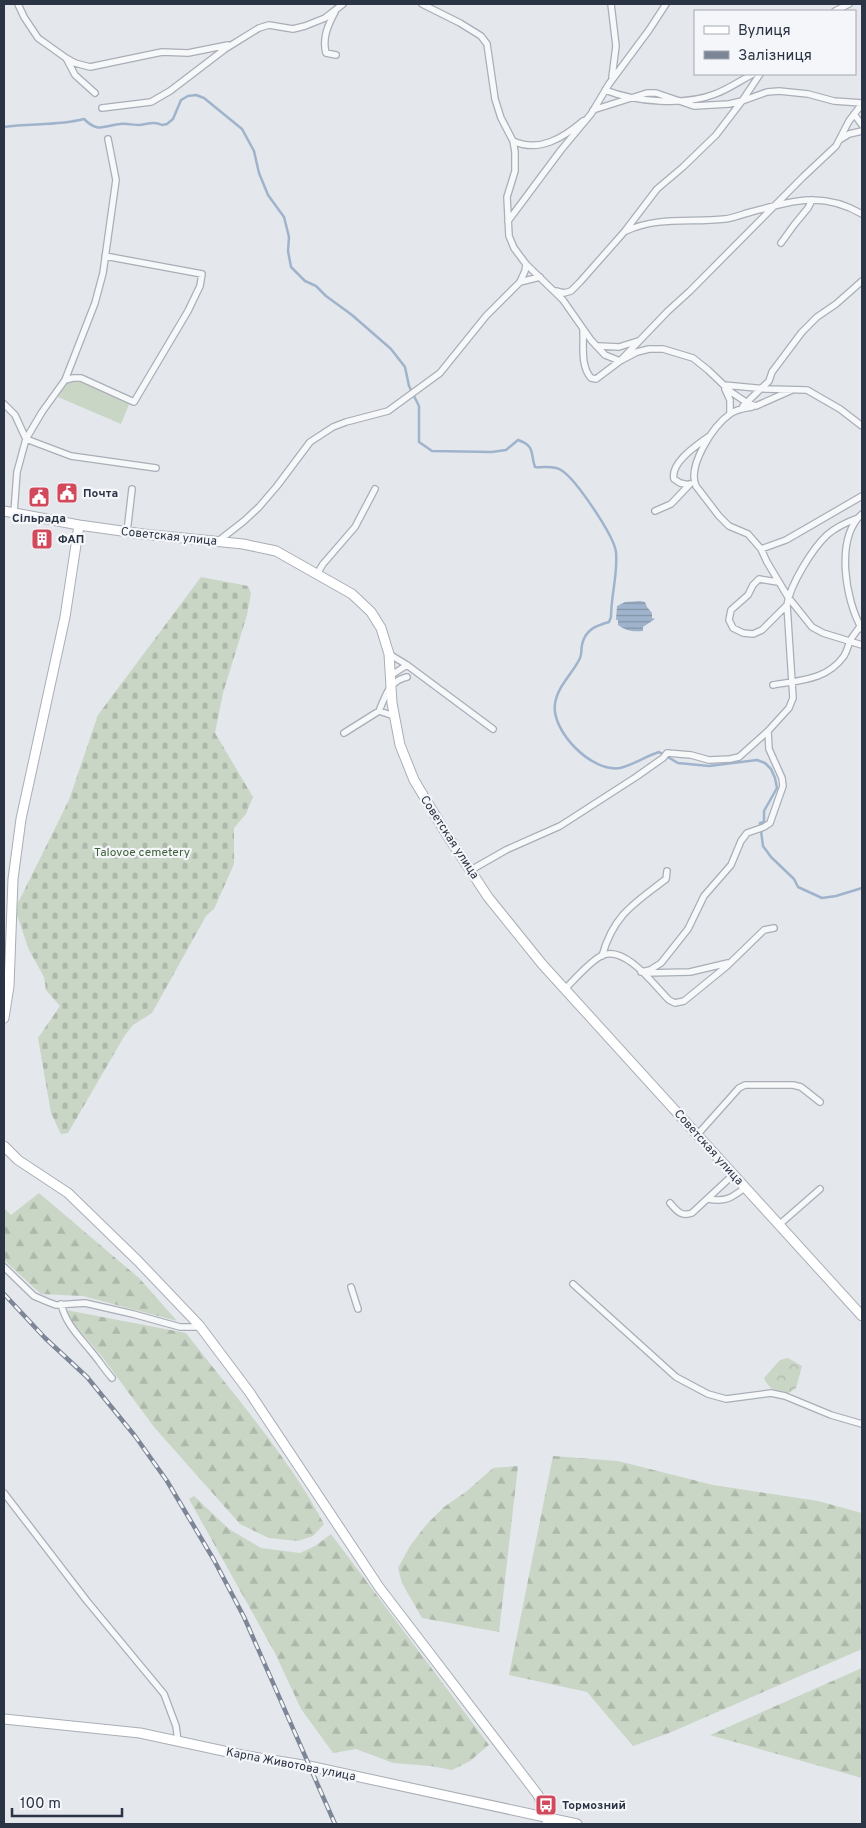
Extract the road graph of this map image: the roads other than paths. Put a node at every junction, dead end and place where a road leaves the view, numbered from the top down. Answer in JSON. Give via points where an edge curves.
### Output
{"nodes":[{"id":1,"x":18,"y":4,"type":"edge"},
{"id":2,"x":343,"y":4,"type":"edge"},
{"id":3,"x":611,"y":4,"type":"edge"},
{"id":4,"x":666,"y":4,"type":"edge"},
{"id":5,"x":849,"y":4,"type":"edge"},
{"id":6,"x":425,"y":5,"type":"edge"},
{"id":7,"x":336,"y":10,"type":"junction"},
{"id":8,"x":837,"y":10,"type":"edge"},
{"id":9,"x":231,"y":45,"type":"junction"},
{"id":10,"x":336,"y":54,"type":"dead end"},
{"id":11,"x":66,"y":58,"type":"junction"},
{"id":12,"x":751,"y":75,"type":"edge"},
{"id":13,"x":759,"y":75,"type":"edge"},
{"id":14,"x":612,"y":79,"type":"junction"},
{"id":15,"x":605,"y":90,"type":"junction"},
{"id":16,"x":95,"y":93,"type":"dead end"},
{"id":17,"x":630,"y":99,"type":"junction"},
{"id":18,"x":678,"y":101,"type":"junction"},
{"id":19,"x":742,"y":102,"type":"junction"},
{"id":20,"x":862,"y":104,"type":"edge"},
{"id":21,"x":102,"y":108,"type":"dead end"},
{"id":22,"x":592,"y":112,"type":"junction"},
{"id":23,"x":854,"y":114,"type":"junction"},
{"id":24,"x":862,"y":125,"type":"edge"},
{"id":25,"x":862,"y":131,"type":"edge"},
{"id":26,"x":108,"y":139,"type":"dead end"},
{"id":27,"x":840,"y":139,"type":"junction"},
{"id":28,"x":513,"y":141,"type":"junction"},
{"id":29,"x":812,"y":200,"type":"junction"},
{"id":30,"x":775,"y":206,"type":"junction"},
{"id":31,"x":862,"y":214,"type":"edge"},
{"id":32,"x":508,"y":221,"type":"junction"},
{"id":33,"x":625,"y":231,"type":"junction"},
{"id":34,"x":782,"y":243,"type":"dead end"},
{"id":35,"x":105,"y":256,"type":"junction"},
{"id":36,"x":526,"y":264,"type":"junction"},
{"id":37,"x":540,"y":278,"type":"junction"},
{"id":38,"x":862,"y":281,"type":"edge"},
{"id":39,"x":520,"y":282,"type":"junction"},
{"id":40,"x":556,"y":292,"type":"junction"},
{"id":41,"x":583,"y":329,"type":"junction"},
{"id":42,"x":638,"y":341,"type":"junction"},
{"id":43,"x":598,"y":346,"type":"junction"},
{"id":44,"x":620,"y":361,"type":"junction"},
{"id":45,"x":65,"y":380,"type":"junction"},
{"id":46,"x":724,"y":385,"type":"junction"},
{"id":47,"x":762,"y":389,"type":"junction"},
{"id":48,"x":792,"y":390,"type":"junction"},
{"id":49,"x":745,"y":403,"type":"junction"},
{"id":50,"x":4,"y":404,"type":"edge"},
{"id":51,"x":756,"y":406,"type":"junction"},
{"id":52,"x":740,"y":409,"type":"junction"},
{"id":53,"x":730,"y":413,"type":"junction"},
{"id":54,"x":862,"y":426,"type":"edge"},
{"id":55,"x":711,"y":434,"type":"junction"},
{"id":56,"x":26,"y":439,"type":"junction"},
{"id":57,"x":156,"y":468,"type":"dead end"},
{"id":58,"x":691,"y":483,"type":"junction"},
{"id":59,"x":132,"y":489,"type":"dead end"},
{"id":60,"x":375,"y":490,"type":"dead end"},
{"id":61,"x":862,"y":496,"type":"edge"},
{"id":62,"x":4,"y":511,"type":"edge"},
{"id":63,"x":655,"y":511,"type":"dead end"},
{"id":64,"x":14,"y":513,"type":"junction"},
{"id":65,"x":860,"y":516,"type":"edge"},
{"id":66,"x":80,"y":525,"type":"junction"},
{"id":67,"x":127,"y":532,"type":"junction"},
{"id":68,"x":217,"y":542,"type":"junction"},
{"id":69,"x":761,"y":549,"type":"junction"},
{"id":70,"x":317,"y":574,"type":"junction"},
{"id":71,"x":778,"y":582,"type":"junction"},
{"id":72,"x":788,"y":597,"type":"junction"},
{"id":73,"x":787,"y":605,"type":"junction"},
{"id":74,"x":862,"y":626,"type":"edge"},
{"id":75,"x":850,"y":642,"type":"junction"},
{"id":76,"x":862,"y":645,"type":"edge"},
{"id":77,"x":388,"y":654,"type":"junction"},
{"id":78,"x":407,"y":665,"type":"junction"},
{"id":79,"x":408,"y":677,"type":"dead end"},
{"id":80,"x":390,"y":681,"type":"junction"},
{"id":81,"x":793,"y":683,"type":"junction"},
{"id":82,"x":773,"y":685,"type":"dead end"},
{"id":83,"x":379,"y":711,"type":"junction"},
{"id":84,"x":394,"y":716,"type":"junction"},
{"id":85,"x":493,"y":729,"type":"dead end"},
{"id":86,"x":768,"y":731,"type":"junction"},
{"id":87,"x":344,"y":733,"type":"dead end"},
{"id":88,"x":471,"y":870,"type":"junction"},
{"id":89,"x":667,"y":871,"type":"dead end"},
{"id":90,"x":774,"y":928,"type":"dead end"},
{"id":91,"x":602,"y":956,"type":"junction"},
{"id":92,"x":731,"y":962,"type":"junction"},
{"id":93,"x":642,"y":972,"type":"junction"},
{"id":94,"x":566,"y":988,"type":"junction"},
{"id":95,"x":4,"y":1018,"type":"edge"},
{"id":96,"x":820,"y":1102,"type":"dead end"},
{"id":97,"x":698,"y":1134,"type":"junction"},
{"id":98,"x":4,"y":1146,"type":"edge"},
{"id":99,"x":734,"y":1174,"type":"junction"},
{"id":100,"x":746,"y":1187,"type":"junction"},
{"id":101,"x":820,"y":1189,"type":"dead end"},
{"id":102,"x":708,"y":1200,"type":"junction"},
{"id":103,"x":670,"y":1203,"type":"dead end"},
{"id":104,"x":780,"y":1224,"type":"junction"},
{"id":105,"x":4,"y":1267,"type":"edge"},
{"id":106,"x":573,"y":1284,"type":"dead end"},
{"id":107,"x":351,"y":1287,"type":"dead end"},
{"id":108,"x":61,"y":1304,"type":"junction"},
{"id":109,"x":358,"y":1309,"type":"dead end"},
{"id":110,"x":862,"y":1316,"type":"edge"},
{"id":111,"x":201,"y":1327,"type":"junction"},
{"id":112,"x":112,"y":1378,"type":"dead end"},
{"id":113,"x":862,"y":1424,"type":"edge"},
{"id":114,"x":4,"y":1493,"type":"edge"},
{"id":115,"x":4,"y":1718,"type":"edge"},
{"id":116,"x":178,"y":1742,"type":"junction"},
{"id":117,"x":547,"y":1821,"type":"edge"},
{"id":118,"x":577,"y":1824,"type":"edge"}],
"edges":[{"from":1,"to":11,"type":"street","via":[[38,38]]},
{"from":2,"to":7,"type":"street"},
{"from":3,"to":14,"type":"street","via":[[616,46]]},
{"from":4,"to":14,"type":"street"},
{"from":5,"to":8,"type":"street"},
{"from":6,"to":28,"type":"street","via":[[460,22],[487,44],[495,99]]},
{"from":7,"to":9,"type":"street","via":[[325,18],[293,29],[270,25],[259,28]]},
{"from":7,"to":10,"type":"street","via":[[328,26],[324,47],[326,53]]},
{"from":9,"to":11,"type":"street","via":[[188,52],[162,52],[90,66]]},
{"from":9,"to":21,"type":"street","via":[[151,102]]},
{"from":11,"to":16,"type":"street","via":[[75,75]]},
{"from":12,"to":18,"type":"street","via":[[715,94]]},
{"from":13,"to":19,"type":"street"},
{"from":14,"to":15,"type":"street"},
{"from":15,"to":17,"type":"street"},
{"from":15,"to":22,"type":"street"},
{"from":17,"to":18,"type":"street"},
{"from":17,"to":22,"type":"street"},
{"from":18,"to":19,"type":"street","via":[[694,106]]},
{"from":19,"to":20,"type":"street","via":[[767,92],[791,91]]},
{"from":19,"to":33,"type":"street","via":[[701,151],[657,189]]},
{"from":20,"to":23,"type":"street"},
{"from":22,"to":28,"type":"street","via":[[554,141],[537,146]]},
{"from":22,"to":32,"type":"street"},
{"from":23,"to":24,"type":"street"},
{"from":23,"to":27,"type":"street"},
{"from":25,"to":27,"type":"street"},
{"from":26,"to":35,"type":"street","via":[[116,180]]},
{"from":27,"to":30,"type":"street","via":[[830,153]]},
{"from":28,"to":32,"type":"street","via":[[516,160],[507,197]]},
{"from":29,"to":30,"type":"street"},
{"from":29,"to":31,"type":"street","via":[[830,200]]},
{"from":29,"to":34,"type":"street"},
{"from":30,"to":33,"type":"street","via":[[726,219],[652,222]]},
{"from":30,"to":42,"type":"street"},
{"from":32,"to":36,"type":"street","via":[[514,248]]},
{"from":33,"to":40,"type":"street","via":[[571,291]]},
{"from":35,"to":45,"type":"street","via":[[95,303]]},
{"from":35,"to":45,"type":"street","via":[[202,274],[200,286],[134,402],[80,378]]},
{"from":36,"to":37,"type":"street"},
{"from":36,"to":39,"type":"street"},
{"from":37,"to":39,"type":"street"},
{"from":37,"to":40,"type":"street"},
{"from":38,"to":47,"type":"street","via":[[802,332]]},
{"from":39,"to":68,"type":"street","via":[[486,316],[440,373],[388,411],[333,427],[310,442],[259,507]]},
{"from":40,"to":41,"type":"street"},
{"from":41,"to":43,"type":"street"},
{"from":41,"to":44,"type":"street","via":[[584,366],[591,378],[602,376]]},
{"from":42,"to":43,"type":"street","via":[[619,347]]},
{"from":42,"to":44,"type":"street"},
{"from":43,"to":44,"type":"street","via":[[605,354]]},
{"from":44,"to":46,"type":"street","via":[[637,352],[663,349],[693,358]]},
{"from":45,"to":56,"type":"street"},
{"from":46,"to":47,"type":"street"},
{"from":46,"to":49,"type":"street"},
{"from":46,"to":53,"type":"street","via":[[730,400]]},
{"from":47,"to":48,"type":"street"},
{"from":47,"to":49,"type":"street"},
{"from":48,"to":51,"type":"street"},
{"from":48,"to":54,"type":"street","via":[[807,390]]},
{"from":49,"to":51,"type":"street"},
{"from":49,"to":52,"type":"street"},
{"from":50,"to":56,"type":"street","via":[[15,415]]},
{"from":51,"to":52,"type":"street"},
{"from":52,"to":53,"type":"street"},
{"from":53,"to":55,"type":"street"},
{"from":55,"to":58,"type":"street"},
{"from":55,"to":58,"type":"street","via":[[682,459],[672,473],[680,483]]},
{"from":56,"to":57,"type":"street","via":[[71,456]]},
{"from":56,"to":64,"type":"street","via":[[18,472]]},
{"from":58,"to":63,"type":"street","via":[[671,504]]},
{"from":58,"to":69,"type":"street","via":[[718,516],[748,534]]},
{"from":59,"to":67,"type":"street"},
{"from":60,"to":70,"type":"street","via":[[355,527]]},
{"from":61,"to":69,"type":"street","via":[[786,540]]},
{"from":62,"to":64,"type":"main road","name":"Советская улица"},
{"from":64,"to":66,"type":"main road","name":"Советская улица"},
{"from":65,"to":72,"type":"street","via":[[836,527],[826,536],[806,562]]},
{"from":65,"to":74,"type":"street","via":[[852,525],[848,538],[846,578]]},
{"from":66,"to":67,"type":"main road","name":"Советская улица"},
{"from":66,"to":95,"type":"main road","via":[[65,618],[21,819],[13,879],[9,986]]},
{"from":67,"to":68,"type":"main road","name":"Советская улица"},
{"from":68,"to":70,"type":"main road","name":"Советская улица","via":[[276,551]]},
{"from":69,"to":71,"type":"street"},
{"from":70,"to":77,"type":"main road","name":"Советская улица","via":[[352,594],[371,612],[381,628]]},
{"from":71,"to":72,"type":"street"},
{"from":71,"to":73,"type":"street","via":[[759,579],[748,595],[731,610],[729,620],[733,628],[753,634],[762,630]]},
{"from":72,"to":73,"type":"street"},
{"from":72,"to":75,"type":"street","via":[[812,627]]},
{"from":73,"to":81,"type":"street"},
{"from":74,"to":75,"type":"street"},
{"from":75,"to":76,"type":"street"},
{"from":75,"to":81,"type":"street","via":[[846,654],[837,664],[819,676]]},
{"from":77,"to":78,"type":"street"},
{"from":77,"to":80,"type":"main road","name":"Советская улица"},
{"from":78,"to":80,"type":"street"},
{"from":78,"to":85,"type":"street"},
{"from":79,"to":80,"type":"street"},
{"from":80,"to":83,"type":"street"},
{"from":80,"to":84,"type":"main road","name":"Советская улица"},
{"from":81,"to":82,"type":"street"},
{"from":81,"to":86,"type":"street","via":[[789,708]]},
{"from":83,"to":84,"type":"street"},
{"from":83,"to":87,"type":"street"},
{"from":84,"to":88,"type":"main road","name":"Советская улица","via":[[400,745],[414,780]]},
{"from":86,"to":88,"type":"street","via":[[739,757],[730,760],[709,760],[691,755],[665,756],[560,826]]},
{"from":86,"to":93,"type":"street","via":[[769,749],[784,786],[774,816],[770,823],[747,834],[741,841],[732,865],[704,896],[688,929],[655,967]]},
{"from":88,"to":94,"type":"main road","name":"Советская улица","via":[[488,897],[542,964]]},
{"from":89,"to":91,"type":"street","via":[[666,879],[620,916]]},
{"from":90,"to":92,"type":"street","via":[[764,930]]},
{"from":91,"to":93,"type":"street","via":[[613,953],[625,957]]},
{"from":91,"to":94,"type":"street"},
{"from":92,"to":93,"type":"street","via":[[690,972]]},
{"from":92,"to":93,"type":"street","via":[[691,996],[675,1003]]},
{"from":94,"to":97,"type":"main road","name":"Советская улица"},
{"from":96,"to":97,"type":"street","via":[[802,1087],[745,1085]]},
{"from":97,"to":99,"type":"main road","name":"Советская улица"},
{"from":98,"to":111,"type":"main road","via":[[18,1160],[68,1193]]},
{"from":99,"to":100,"type":"main road","name":"Советская улица"},
{"from":99,"to":102,"type":"street"},
{"from":100,"to":102,"type":"street","via":[[729,1200]]},
{"from":100,"to":104,"type":"main road","name":"Советская улица"},
{"from":101,"to":104,"type":"street"},
{"from":102,"to":103,"type":"street","via":[[686,1216]]},
{"from":104,"to":110,"type":"main road","name":"Советская улица"},
{"from":105,"to":108,"type":"street","via":[[40,1300]]},
{"from":106,"to":113,"type":"street","via":[[676,1377],[708,1394],[726,1399],[771,1393]]},
{"from":107,"to":109,"type":"street"},
{"from":108,"to":111,"type":"street","via":[[85,1303],[180,1327]]},
{"from":108,"to":112,"type":"street","via":[[71,1328]]},
{"from":111,"to":117,"type":"main road","via":[[250,1393],[379,1587],[538,1794]]},
{"from":114,"to":116,"type":"street","via":[[164,1694],[176,1726]]},
{"from":115,"to":116,"type":"main road","name":"Карпа Животова улица","via":[[140,1733]]},
{"from":116,"to":117,"type":"main road","name":"Карпа Животова улица","via":[[309,1766]]},
{"from":117,"to":118,"type":"main road","name":"Карпа Животова улица"}]}
